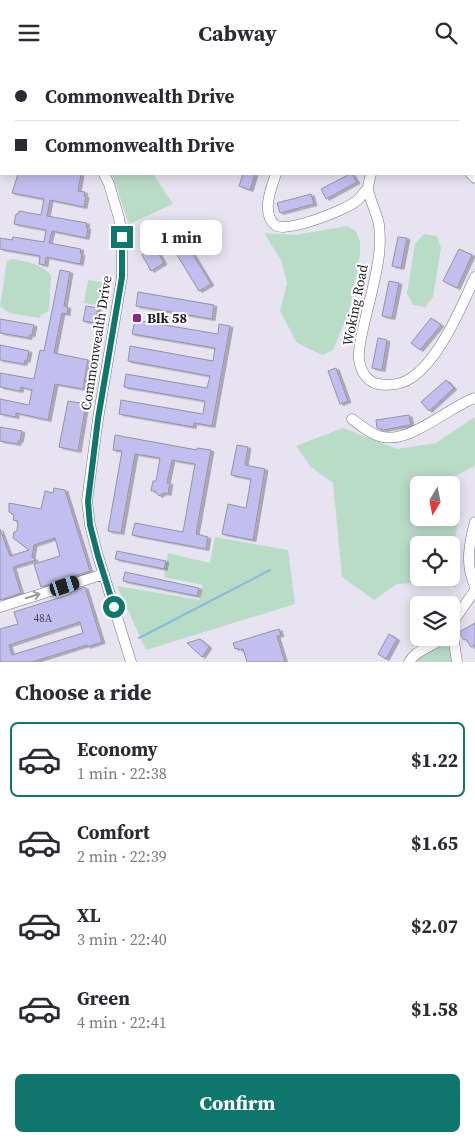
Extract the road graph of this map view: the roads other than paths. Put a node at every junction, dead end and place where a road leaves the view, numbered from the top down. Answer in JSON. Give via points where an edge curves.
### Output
{"nodes":[{"id":1,"x":104,"y":175,"type":"edge"},
{"id":2,"x":276,"y":175,"type":"edge"},
{"id":3,"x":371,"y":175,"type":"edge"},
{"id":4,"x":368,"y":188,"type":"junction"},
{"id":5,"x":354,"y":203,"type":"junction"},
{"id":6,"x":375,"y":208,"type":"junction"},
{"id":7,"x":475,"y":277,"type":"edge"},
{"id":8,"x":472,"y":290,"type":"edge"},
{"id":9,"x":475,"y":399,"type":"edge"},
{"id":10,"x":352,"y":419,"type":"dead end"},
{"id":11,"x":475,"y":522,"type":"edge"},
{"id":12,"x":472,"y":544,"type":"edge"},
{"id":13,"x":104,"y":574,"type":"junction"},
{"id":14,"x":475,"y":586,"type":"edge"},
{"id":15,"x":475,"y":591,"type":"edge"},
{"id":16,"x":0,"y":607,"type":"edge"},
{"id":17,"x":460,"y":612,"type":"edge"},
{"id":18,"x":432,"y":646,"type":"edge"},
{"id":19,"x":455,"y":646,"type":"edge"},
{"id":20,"x":131,"y":662,"type":"edge"},
{"id":21,"x":409,"y":662,"type":"edge"},
{"id":22,"x":457,"y":662,"type":"edge"}],
"edges":[{"from":1,"to":13,"type":"street","name":"Commonwealth Drive","via":[[122,237],[122,277],[88,501],[90,525]]},
{"from":2,"to":5,"type":"street","via":[[268,213],[278,227],[301,224]]},
{"from":3,"to":4,"type":"street"},
{"from":4,"to":5,"type":"street"},
{"from":4,"to":6,"type":"street"},
{"from":5,"to":6,"type":"street"},
{"from":6,"to":8,"type":"street","name":"Woking Road","via":[[379,254],[359,359],[367,379],[387,385],[411,378],[439,345]]},
{"from":7,"to":8,"type":"street","name":"Woking Road"},
{"from":9,"to":10,"type":"street","via":[[416,430],[391,439],[377,436]]},
{"from":11,"to":12,"type":"street"},
{"from":12,"to":14,"type":"street","via":[[468,565]]},
{"from":16,"to":13,"type":"street","one_way":true},
{"from":13,"to":20,"type":"street","name":"Commonwealth Drive"},
{"from":15,"to":17,"type":"street"},
{"from":18,"to":21,"type":"street","via":[[415,654]]},
{"from":19,"to":22,"type":"street"}]}
